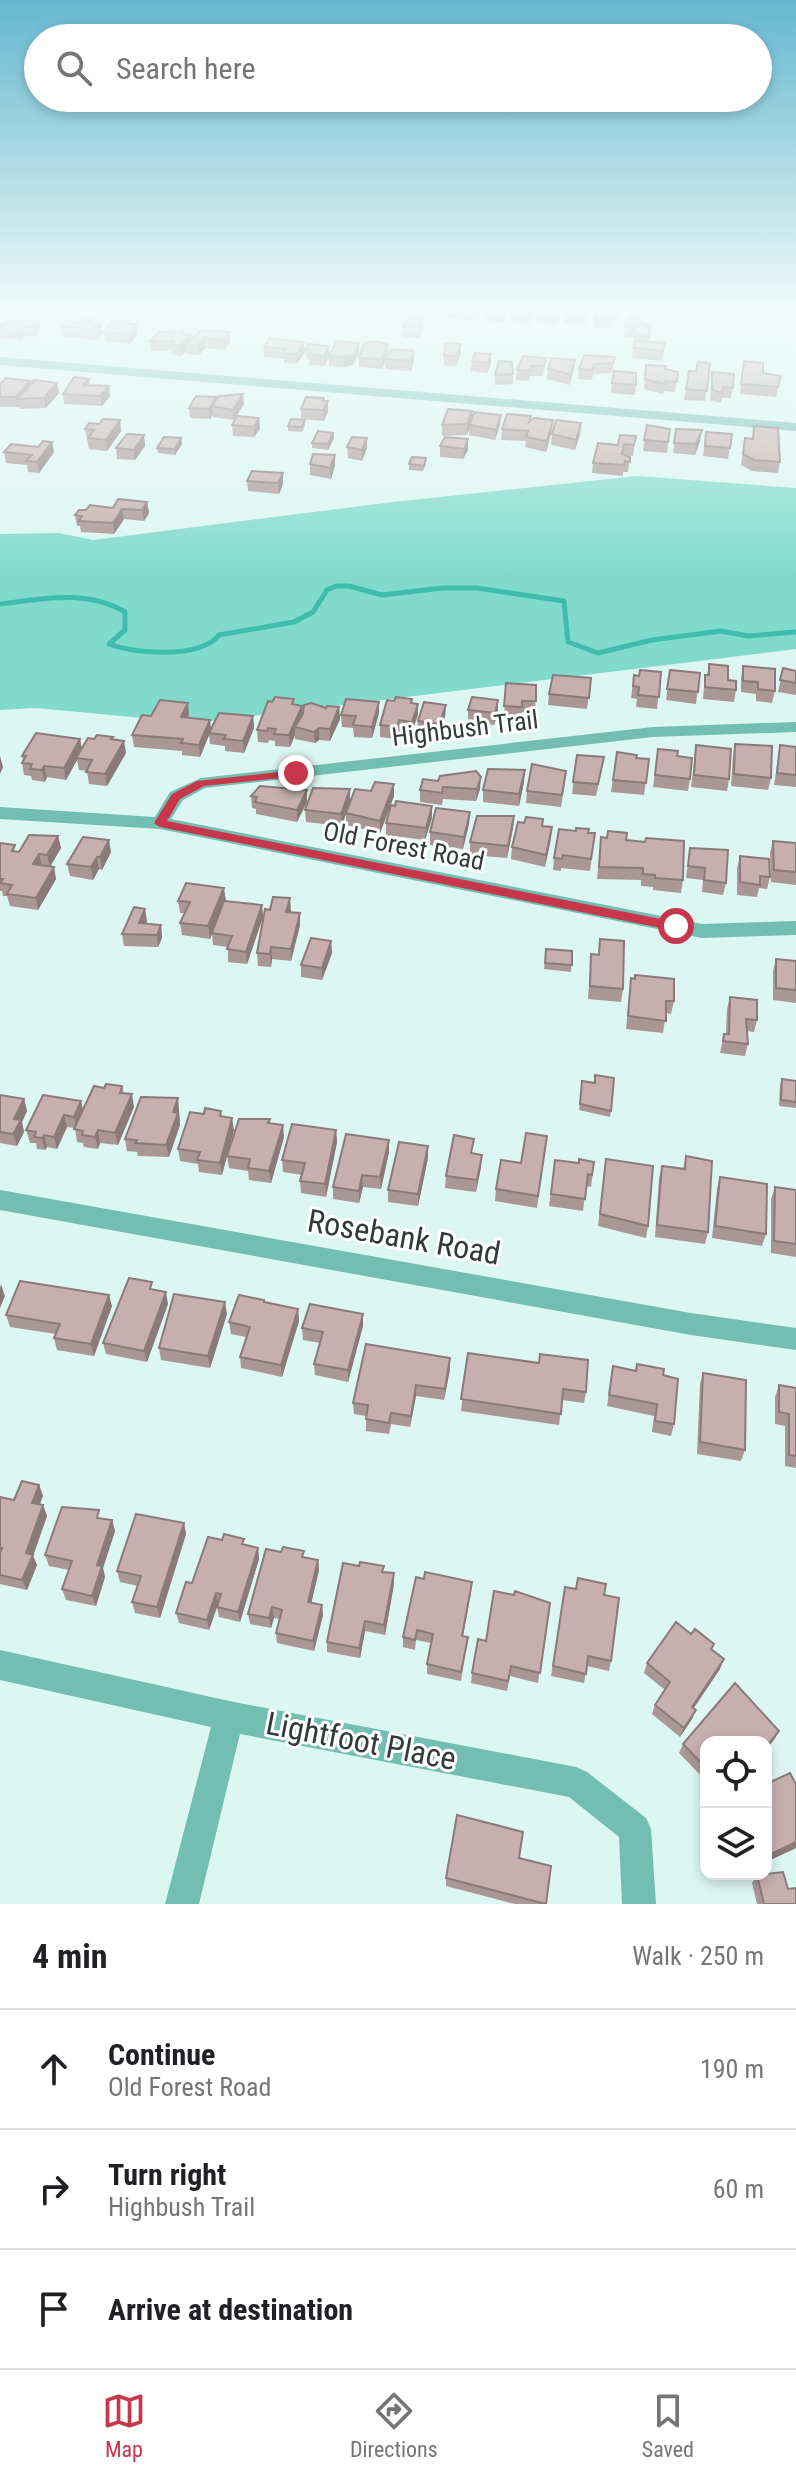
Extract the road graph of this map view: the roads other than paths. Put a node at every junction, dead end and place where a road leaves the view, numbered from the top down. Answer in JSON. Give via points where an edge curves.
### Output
{"nodes":[{"id":1,"x":432,"y":397,"type":"edge"},
{"id":2,"x":796,"y":427,"type":"edge"},
{"id":3,"x":796,"y":727,"type":"edge"},
{"id":4,"x":0,"y":813,"type":"edge"},
{"id":5,"x":160,"y":823,"type":"junction"},
{"id":6,"x":796,"y":928,"type":"edge"},
{"id":7,"x":0,"y":1200,"type":"edge"},
{"id":8,"x":796,"y":1339,"type":"edge"},
{"id":9,"x":0,"y":1665,"type":"edge"},
{"id":10,"x":229,"y":1716,"type":"junction"},
{"id":11,"x":182,"y":1904,"type":"edge"},
{"id":12,"x":639,"y":1904,"type":"edge"}],
"edges":[{"from":1,"to":2,"type":"street"},
{"from":3,"to":5,"type":"street","name":"Highbush Trail","via":[[653,732],[201,783],[176,796]]},
{"from":4,"to":5,"type":"street","name":"Old Forest Road"},
{"from":5,"to":6,"type":"street","name":"Old Forest Road","via":[[702,931]]},
{"from":7,"to":8,"type":"street","name":"Rosebank Road"},
{"from":9,"to":10,"type":"street","name":"Lightfoot Place"},
{"from":10,"to":11,"type":"street"},
{"from":10,"to":12,"type":"street","name":"Lightfoot Place","via":[[576,1783],[635,1829]]}]}
